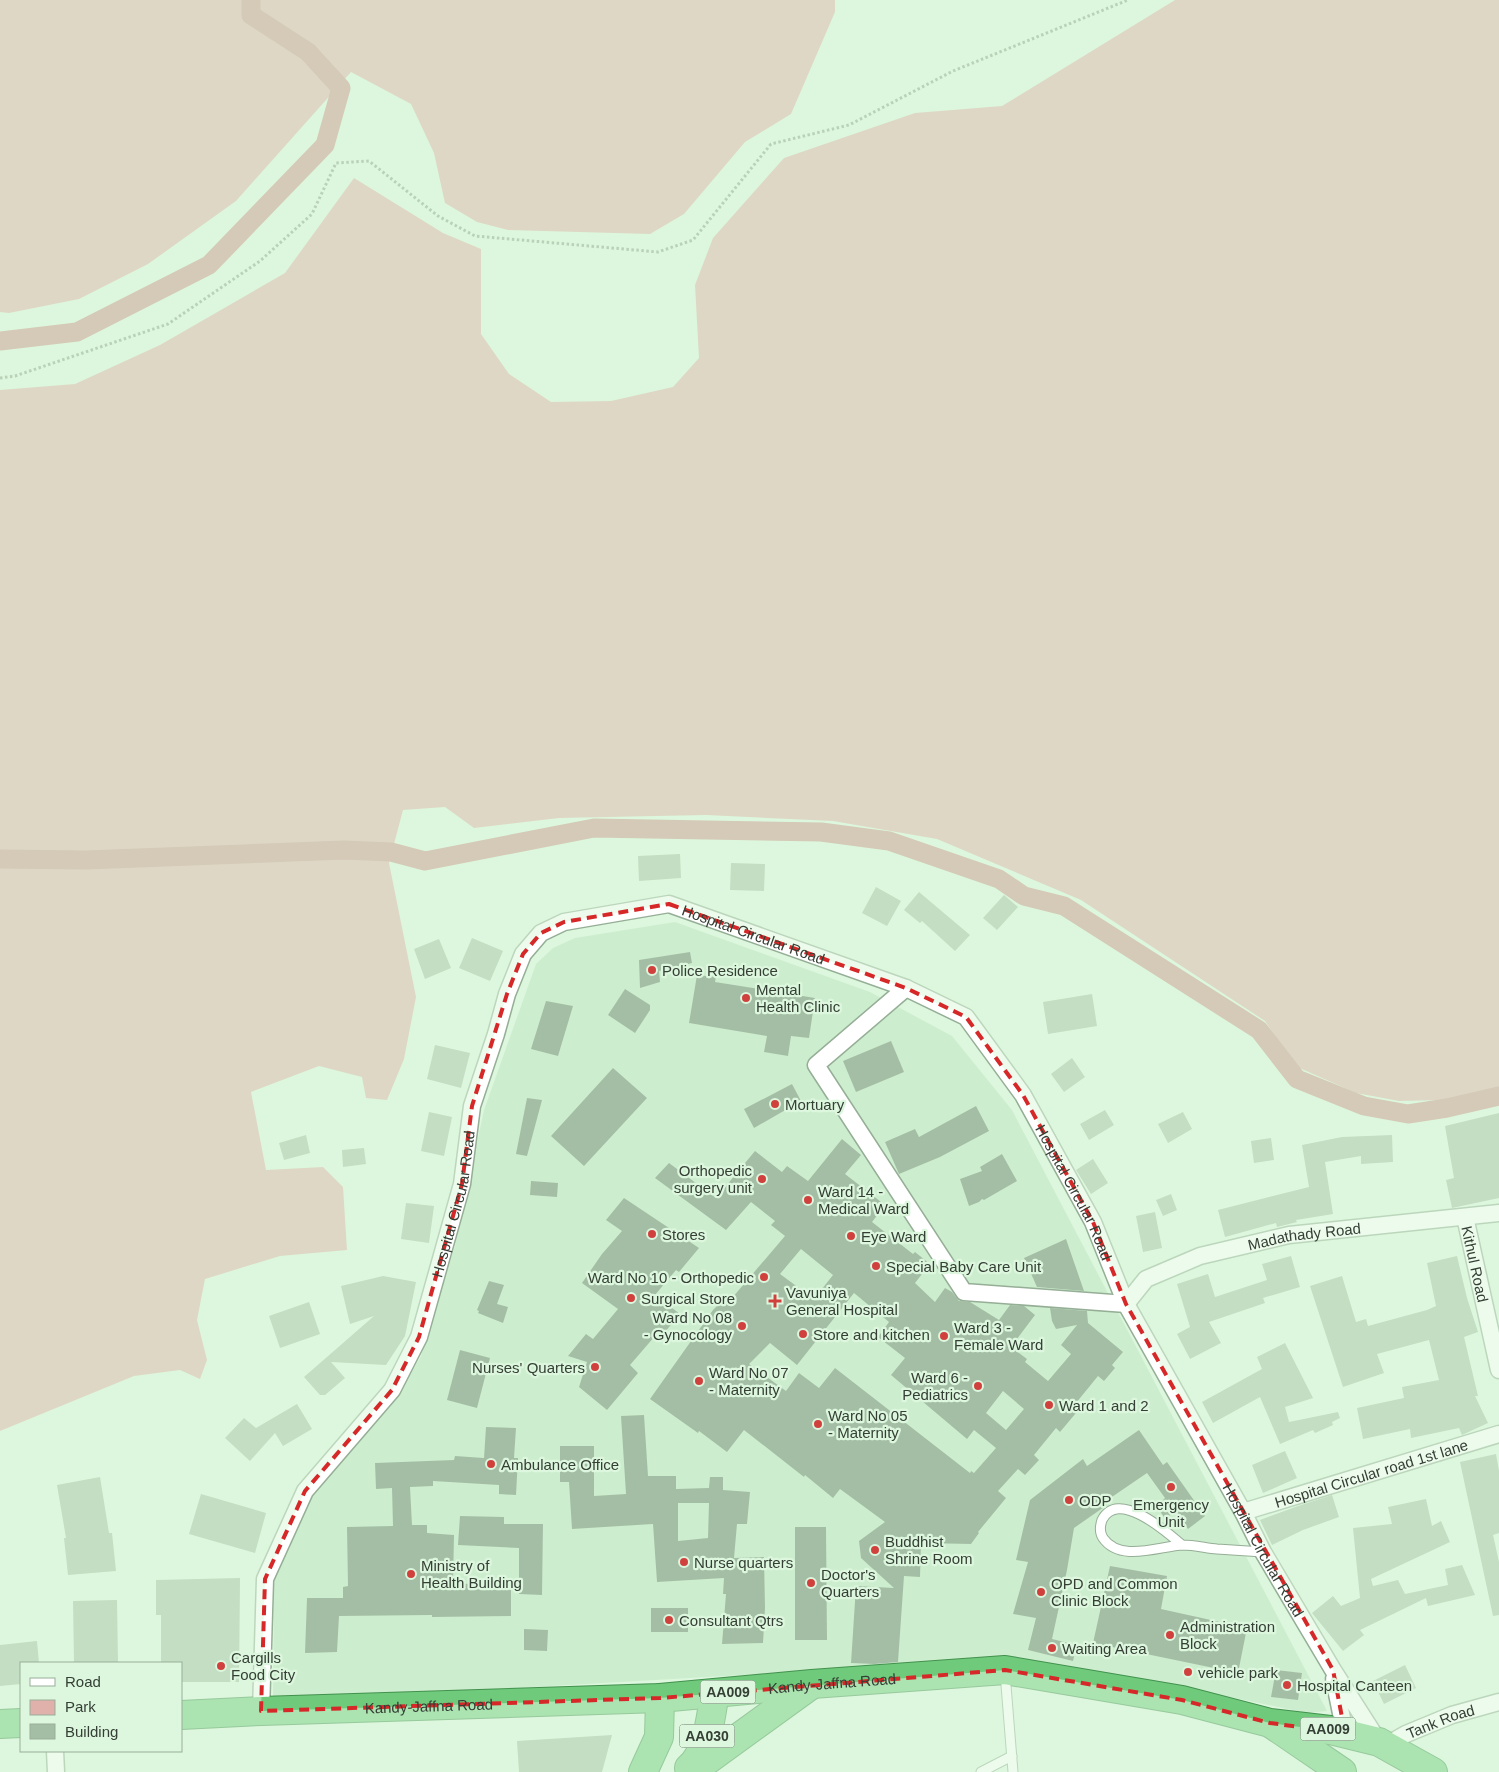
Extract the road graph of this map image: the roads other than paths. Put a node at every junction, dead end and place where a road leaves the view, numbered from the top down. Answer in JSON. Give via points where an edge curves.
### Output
{"nodes":[{"id":1,"x":906,"y":988,"type":"junction"},
{"id":2,"x":1499,"y":1212,"type":"edge"},
{"id":3,"x":1465,"y":1217,"type":"junction"},
{"id":4,"x":1126,"y":1304,"type":"junction"},
{"id":5,"x":1499,"y":1370,"type":"edge"},
{"id":6,"x":1499,"y":1434,"type":"edge"},
{"id":7,"x":1243,"y":1512,"type":"junction"},
{"id":8,"x":1182,"y":1545,"type":"junction"},
{"id":9,"x":1263,"y":1552,"type":"junction"},
{"id":10,"x":1005,"y":1670,"type":"junction"},
{"id":11,"x":1333,"y":1670,"type":"junction"},
{"id":12,"x":812,"y":1684,"type":"junction"},
{"id":13,"x":715,"y":1693,"type":"junction"},
{"id":14,"x":660,"y":1698,"type":"junction"},
{"id":15,"x":1499,"y":1702,"type":"edge"},
{"id":16,"x":262,"y":1711,"type":"junction"},
{"id":17,"x":182,"y":1715,"type":"edge"},
{"id":18,"x":20,"y":1723,"type":"edge"},
{"id":19,"x":1270,"y":1723,"type":"junction"},
{"id":20,"x":0,"y":1724,"type":"edge"},
{"id":21,"x":1345,"y":1733,"type":"junction"},
{"id":22,"x":1382,"y":1744,"type":"junction"},
{"id":23,"x":55,"y":1752,"type":"edge"},
{"id":24,"x":1012,"y":1756,"type":"junction"},
{"id":25,"x":56,"y":1772,"type":"edge"},
{"id":26,"x":643,"y":1772,"type":"edge"},
{"id":27,"x":685,"y":1772,"type":"edge"},
{"id":28,"x":691,"y":1772,"type":"edge"},
{"id":29,"x":981,"y":1772,"type":"edge"},
{"id":30,"x":1013,"y":1772,"type":"edge"},
{"id":31,"x":1342,"y":1772,"type":"edge"},
{"id":32,"x":1352,"y":1772,"type":"edge"},
{"id":33,"x":1396,"y":1772,"type":"edge"},
{"id":34,"x":1433,"y":1772,"type":"edge"}],
"edges":[{"from":1,"to":4,"type":"street","name":"Hospital Circular Road","via":[[966,1017],[1022,1095],[1093,1222]]},
{"from":1,"to":4,"type":"street","via":[[816,1065],[964,1292]]},
{"from":1,"to":16,"type":"street","name":"Hospital Circular Road","via":[[669,904],[564,922],[541,933],[523,954],[507,994],[472,1106],[462,1184],[419,1337],[392,1390],[305,1491],[265,1579]]},
{"from":2,"to":3,"type":"street","name":"Madathady Road"},
{"from":3,"to":4,"type":"street","name":"Madathady Road","via":[[1289,1235],[1200,1256],[1146,1279]]},
{"from":3,"to":5,"type":"street","name":"Kithul Road"},
{"from":4,"to":7,"type":"street","name":"Hospital Circular Road"},
{"from":6,"to":7,"type":"street","name":"Hospital Circular road 1st lane"},
{"from":7,"to":9,"type":"street","name":"Hospital Circular Road"},
{"from":8,"to":8,"type":"lane","via":[[1138,1552],[1118,1549],[1106,1542],[1100,1534],[1100,1525],[1105,1515],[1117,1509],[1131,1510],[1157,1524]]},
{"from":8,"to":9,"type":"lane"},
{"from":9,"to":11,"type":"street","name":"Hospital Circular Road"},
{"from":10,"to":12,"type":"highway","name":"Kandy-Jaffna Road","number":"AA009"},
{"from":10,"to":19,"type":"highway","name":"Kandy-Jaffna Road","number":"AA009","via":[[1182,1700]]},
{"from":10,"to":24,"type":"lane"},
{"from":11,"to":21,"type":"street","name":"Hospital Circular Road"},
{"from":11,"to":22,"type":"street","name":"Hospital Circular Road"},
{"from":12,"to":13,"type":"highway","name":"Kandy-Jaffna Road","number":"AA009"},
{"from":12,"to":28,"type":"highway"},
{"from":13,"to":14,"type":"highway","name":"Kandy-Jaffna Road","number":"AA009"},
{"from":13,"to":27,"type":"highway","number":"AA030","via":[[707,1737],[698,1760]]},
{"from":14,"to":16,"type":"highway","name":"Kandy-Jaffna Road","number":"AA009"},
{"from":14,"to":26,"type":"highway","number":"AA030","via":[[659,1737]]},
{"from":15,"to":22,"type":"street","name":"Tank Road","via":[[1452,1715]]},
{"from":16,"to":17,"type":"highway","name":"Kandy-Jaffna Road","number":"AA009"},
{"from":18,"to":20,"type":"highway"},
{"from":19,"to":21,"type":"highway","name":"Kandy-Jaffna Road","number":"AA009"},
{"from":19,"to":31,"type":"highway","name":"Kandy-Jaffna Road","number":"AA009"},
{"from":21,"to":22,"type":"highway","name":"Kandy-Jaffna Road","number":"AA009"},
{"from":21,"to":32,"type":"highway","name":"Hospital Circular Road"},
{"from":22,"to":33,"type":"highway"},
{"from":22,"to":34,"type":"highway","name":"Kandy-Jaffna Road"},
{"from":23,"to":25,"type":"street"},
{"from":24,"to":29,"type":"lane"},
{"from":24,"to":30,"type":"lane"}]}
